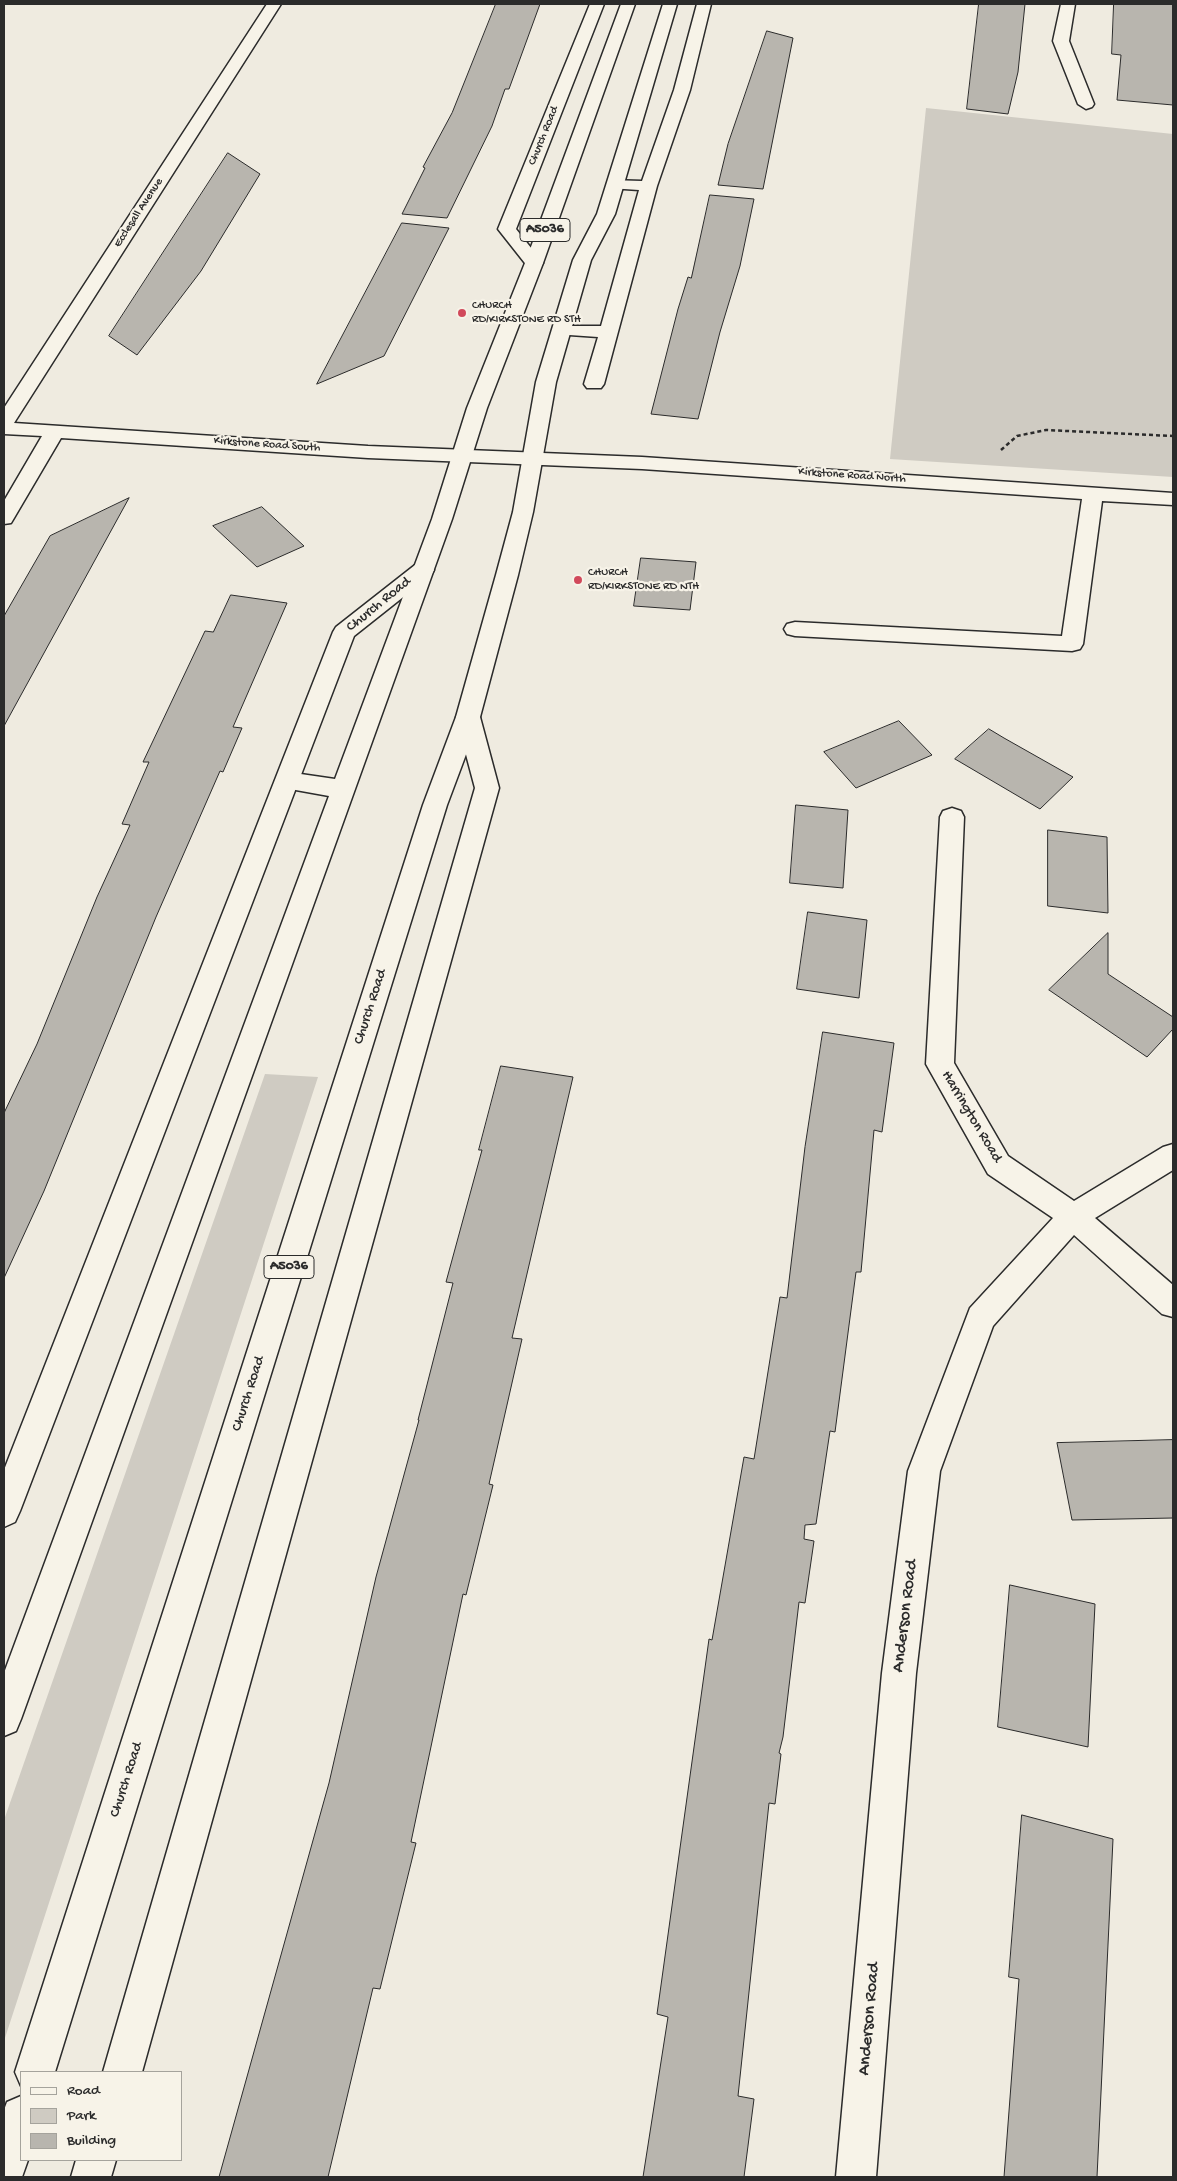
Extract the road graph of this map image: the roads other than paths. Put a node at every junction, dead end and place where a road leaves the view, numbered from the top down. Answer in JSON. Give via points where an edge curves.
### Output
{"nodes":[{"id":1,"x":274,"y":4,"type":"edge"},
{"id":2,"x":597,"y":4,"type":"edge"},
{"id":3,"x":628,"y":4,"type":"edge"},
{"id":4,"x":670,"y":4,"type":"edge"},
{"id":5,"x":704,"y":4,"type":"edge"},
{"id":6,"x":1068,"y":4,"type":"edge"},
{"id":7,"x":1086,"y":104,"type":"dead end"},
{"id":8,"x":615,"y":184,"type":"junction"},
{"id":9,"x":649,"y":186,"type":"junction"},
{"id":10,"x":534,"y":263,"type":"junction"},
{"id":11,"x":562,"y":330,"type":"junction"},
{"id":12,"x":608,"y":332,"type":"junction"},
{"id":13,"x":594,"y":384,"type":"dead end"},
{"id":14,"x":4,"y":423,"type":"edge"},
{"id":15,"x":4,"y":428,"type":"edge"},
{"id":16,"x":55,"y":432,"type":"junction"},
{"id":17,"x":462,"y":456,"type":"junction"},
{"id":18,"x":531,"y":459,"type":"junction"},
{"id":19,"x":1093,"y":492,"type":"junction"},
{"id":20,"x":1173,"y":499,"type":"edge"},
{"id":21,"x":4,"y":518,"type":"edge"},
{"id":22,"x":423,"y":570,"type":"junction"},
{"id":23,"x":795,"y":629,"type":"dead end"},
{"id":24,"x":468,"y":717,"type":"junction"},
{"id":25,"x":287,"y":781,"type":"junction"},
{"id":26,"x":342,"y":789,"type":"junction"},
{"id":27,"x":952,"y":817,"type":"dead end"},
{"id":28,"x":1173,"y":1156,"type":"edge"},
{"id":29,"x":1073,"y":1216,"type":"junction"},
{"id":30,"x":1173,"y":1304,"type":"edge"},
{"id":31,"x":4,"y":1511,"type":"edge"},
{"id":32,"x":4,"y":1719,"type":"edge"},
{"id":33,"x":35,"y":2071,"type":"edge"},
{"id":34,"x":122,"y":2071,"type":"edge"},
{"id":35,"x":20,"y":2119,"type":"edge"},
{"id":36,"x":96,"y":2161,"type":"edge"},
{"id":37,"x":4,"y":2172,"type":"edge"},
{"id":38,"x":91,"y":2177,"type":"edge"},
{"id":39,"x":856,"y":2177,"type":"edge"}],
"edges":[{"from":1,"to":14,"type":"main road","name":"Ecclesall Avenue"},
{"from":2,"to":10,"type":"main road","name":"Church Road","via":[[507,229]]},
{"from":3,"to":10,"type":"main road","name":"Church Road","number":"A5036"},
{"from":4,"to":8,"type":"main road","name":"Church Road","number":"A5036"},
{"from":5,"to":9,"type":"main road","via":[[682,90]]},
{"from":6,"to":7,"type":"main road","via":[[1060,41]]},
{"from":8,"to":9,"type":"main road"},
{"from":8,"to":11,"type":"main road","name":"Church Road","number":"A5036","via":[[606,214],[582,260]]},
{"from":9,"to":12,"type":"main road"},
{"from":10,"to":17,"type":"main road","name":"Church Road","number":"A5036","via":[[477,408]]},
{"from":11,"to":12,"type":"main road"},
{"from":11,"to":18,"type":"main road","name":"Church Road","number":"A5036","via":[[546,382]]},
{"from":12,"to":13,"type":"main road"},
{"from":15,"to":16,"type":"main road","name":"Kirkstone Road South"},
{"from":16,"to":17,"type":"main road","name":"Kirkstone Road South"},
{"from":16,"to":21,"type":"main road"},
{"from":17,"to":18,"type":"main road","name":"Kirkstone Road South"},
{"from":17,"to":22,"type":"main road","name":"Church Road","number":"A5036"},
{"from":18,"to":19,"type":"main road","name":"Kirkstone Road North","via":[[642,463]]},
{"from":18,"to":24,"type":"main road","name":"Church Road","number":"A5036","via":[[508,575]]},
{"from":19,"to":20,"type":"main road","name":"Kirkstone Road North"},
{"from":19,"to":23,"type":"main road","via":[[1072,644]]},
{"from":22,"to":25,"type":"main road","name":"Church Road","via":[[344,632]]},
{"from":22,"to":26,"type":"main road","name":"Church Road","number":"A5036"},
{"from":24,"to":33,"type":"main road","name":"Church Road","number":"A5036","via":[[435,805]]},
{"from":24,"to":34,"type":"main road","via":[[487,788]]},
{"from":25,"to":26,"type":"main road"},
{"from":25,"to":31,"type":"main road","name":"Church Road"},
{"from":26,"to":32,"type":"main road","name":"Church Road","number":"A5036"},
{"from":27,"to":29,"type":"main road","name":"Harrington Road","via":[[940,1064],[998,1165]]},
{"from":28,"to":29,"type":"main road","name":"Anderson Road"},
{"from":29,"to":30,"type":"main road","name":"Harrington Road"},
{"from":29,"to":39,"type":"main road","name":"Anderson Road","via":[[981,1318],[924,1471],[899,1673]]},
{"from":35,"to":37,"type":"main road"},
{"from":36,"to":38,"type":"main road"}]}
